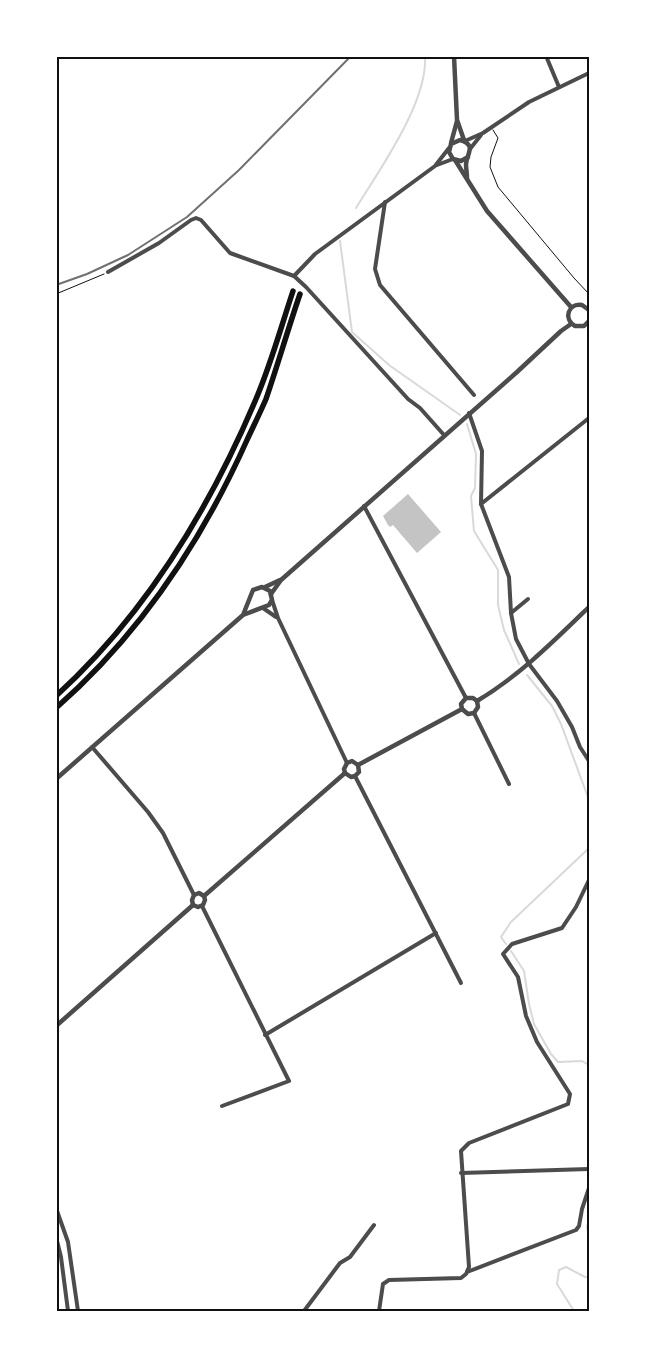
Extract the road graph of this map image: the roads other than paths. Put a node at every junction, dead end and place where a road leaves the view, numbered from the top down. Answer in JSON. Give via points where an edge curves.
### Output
{"nodes":[{"id":1,"x":454,"y":56,"type":"edge"},
{"id":2,"x":546,"y":56,"type":"edge"},
{"id":3,"x":589,"y":73,"type":"edge"},
{"id":4,"x":560,"y":87,"type":"junction"},
{"id":5,"x":458,"y":120,"type":"junction"},
{"id":6,"x":483,"y":133,"type":"junction"},
{"id":7,"x":464,"y":141,"type":"junction"},
{"id":8,"x":450,"y":146,"type":"junction"},
{"id":9,"x":470,"y":149,"type":"junction"},
{"id":10,"x":468,"y":157,"type":"junction"},
{"id":11,"x":454,"y":160,"type":"junction"},
{"id":12,"x":435,"y":166,"type":"junction"},
{"id":13,"x":469,"y":184,"type":"junction"},
{"id":14,"x":386,"y":202,"type":"junction"},
{"id":15,"x":108,"y":272,"type":"road end"},
{"id":16,"x":294,"y":276,"type":"junction"},
{"id":17,"x":293,"y":291,"type":"dead end"},
{"id":18,"x":300,"y":294,"type":"dead end"},
{"id":19,"x":571,"y":307,"type":"junction"},
{"id":20,"x":589,"y":309,"type":"edge"},
{"id":21,"x":588,"y":323,"type":"edge"},
{"id":22,"x":571,"y":324,"type":"junction"},
{"id":23,"x":474,"y":395,"type":"dead end"},
{"id":24,"x":469,"y":414,"type":"junction"},
{"id":25,"x":589,"y":418,"type":"edge"},
{"id":26,"x":444,"y":435,"type":"junction"},
{"id":27,"x":481,"y":504,"type":"junction"},
{"id":28,"x":364,"y":506,"type":"junction"},
{"id":29,"x":281,"y":580,"type":"junction"},
{"id":30,"x":265,"y":588,"type":"junction"},
{"id":31,"x":272,"y":594,"type":"junction"},
{"id":32,"x":251,"y":599,"type":"junction"},
{"id":33,"x":528,"y":599,"type":"dead end"},
{"id":34,"x":272,"y":600,"type":"junction"},
{"id":35,"x":589,"y":607,"type":"edge"},
{"id":36,"x":261,"y":608,"type":"junction"},
{"id":37,"x":511,"y":613,"type":"junction"},
{"id":38,"x":242,"y":615,"type":"junction"},
{"id":39,"x":278,"y":618,"type":"junction"},
{"id":40,"x":529,"y":664,"type":"junction"},
{"id":41,"x":56,"y":696,"type":"edge"},
{"id":42,"x":466,"y":698,"type":"junction"},
{"id":43,"x":477,"y":701,"type":"junction"},
{"id":44,"x":56,"y":708,"type":"edge"},
{"id":45,"x":462,"y":709,"type":"junction"},
{"id":46,"x":474,"y":713,"type":"junction"},
{"id":47,"x":92,"y":747,"type":"junction"},
{"id":48,"x":589,"y":761,"type":"edge"},
{"id":49,"x":347,"y":763,"type":"junction"},
{"id":50,"x":358,"y":765,"type":"junction"},
{"id":51,"x":345,"y":774,"type":"junction"},
{"id":52,"x":355,"y":776,"type":"junction"},
{"id":53,"x":56,"y":779,"type":"edge"},
{"id":54,"x":509,"y":784,"type":"dead end"},
{"id":55,"x":589,"y":880,"type":"edge"},
{"id":56,"x":194,"y":895,"type":"junction"},
{"id":57,"x":204,"y":896,"type":"junction"},
{"id":58,"x":193,"y":905,"type":"junction"},
{"id":59,"x":202,"y":906,"type":"junction"},
{"id":60,"x":436,"y":933,"type":"junction"},
{"id":61,"x":461,"y":984,"type":"dead end"},
{"id":62,"x":56,"y":1026,"type":"edge"},
{"id":63,"x":266,"y":1034,"type":"junction"},
{"id":64,"x":222,"y":1106,"type":"dead end"},
{"id":65,"x":589,"y":1169,"type":"edge"},
{"id":66,"x":461,"y":1173,"type":"junction"},
{"id":67,"x":589,"y":1188,"type":"edge"},
{"id":68,"x":56,"y":1208,"type":"edge"},
{"id":69,"x":374,"y":1226,"type":"dead end"},
{"id":70,"x":66,"y":1237,"type":"junction"},
{"id":71,"x":57,"y":1238,"type":"edge"},
{"id":72,"x":467,"y":1272,"type":"junction"},
{"id":73,"x":68,"y":1311,"type":"edge"},
{"id":74,"x":78,"y":1311,"type":"edge"},
{"id":75,"x":304,"y":1311,"type":"edge"},
{"id":76,"x":379,"y":1311,"type":"edge"}],
"edges":[{"from":1,"to":5,"type":"street"},
{"from":2,"to":4,"type":"street"},
{"from":3,"to":4,"type":"street"},
{"from":4,"to":6,"type":"street","via":[[530,102]]},
{"from":5,"to":7,"type":"street"},
{"from":5,"to":8,"type":"street"},
{"from":6,"to":7,"type":"street"},
{"from":6,"to":9,"type":"street"},
{"from":7,"to":8,"type":"street","via":[[457,140]]},
{"from":7,"to":9,"type":"street"},
{"from":8,"to":11,"type":"street"},
{"from":8,"to":12,"type":"street"},
{"from":9,"to":10,"type":"street"},
{"from":10,"to":11,"type":"street"},
{"from":10,"to":13,"type":"street"},
{"from":11,"to":12,"type":"street"},
{"from":11,"to":13,"type":"street"},
{"from":12,"to":14,"type":"street"},
{"from":13,"to":19,"type":"street","via":[[487,211]]},
{"from":14,"to":16,"type":"street","via":[[315,254]]},
{"from":14,"to":23,"type":"street","via":[[375,269],[380,285]]},
{"from":15,"to":16,"type":"street","via":[[196,218],[230,253]]},
{"from":16,"to":26,"type":"street"},
{"from":17,"to":41,"type":"highway","via":[[257,397],[222,475],[189,534],[137,608]]},
{"from":18,"to":44,"type":"highway","via":[[265,399],[230,479],[195,540],[139,620]]},
{"from":19,"to":20,"type":"street","via":[[580,304]]},
{"from":19,"to":22,"type":"street","via":[[568,316]]},
{"from":21,"to":22,"type":"street","via":[[580,327]]},
{"from":22,"to":24,"type":"street"},
{"from":24,"to":26,"type":"street"},
{"from":24,"to":27,"type":"street","via":[[482,451]]},
{"from":25,"to":27,"type":"street"},
{"from":26,"to":28,"type":"street"},
{"from":27,"to":37,"type":"street","via":[[509,578]]},
{"from":28,"to":29,"type":"street"},
{"from":28,"to":42,"type":"street"},
{"from":29,"to":30,"type":"street"},
{"from":29,"to":31,"type":"street"},
{"from":30,"to":31,"type":"street"},
{"from":30,"to":32,"type":"street","via":[[256,588]]},
{"from":31,"to":34,"type":"street"},
{"from":32,"to":36,"type":"street"},
{"from":32,"to":38,"type":"street"},
{"from":33,"to":37,"type":"street"},
{"from":34,"to":36,"type":"street"},
{"from":34,"to":39,"type":"street"},
{"from":35,"to":40,"type":"street"},
{"from":36,"to":38,"type":"street"},
{"from":36,"to":39,"type":"street"},
{"from":37,"to":40,"type":"street","via":[[516,639]]},
{"from":38,"to":47,"type":"street"},
{"from":39,"to":49,"type":"street"},
{"from":40,"to":43,"type":"street"},
{"from":40,"to":48,"type":"street","via":[[557,701]]},
{"from":42,"to":43,"type":"street"},
{"from":42,"to":45,"type":"street","via":[[462,701]]},
{"from":43,"to":46,"type":"street","via":[[478,709]]},
{"from":45,"to":46,"type":"street","via":[[466,713]]},
{"from":45,"to":50,"type":"street"},
{"from":46,"to":54,"type":"street"},
{"from":47,"to":53,"type":"street"},
{"from":47,"to":56,"type":"street","via":[[164,833]]},
{"from":49,"to":50,"type":"street"},
{"from":49,"to":51,"type":"street"},
{"from":50,"to":52,"type":"street","via":[[359,772]]},
{"from":51,"to":52,"type":"street"},
{"from":51,"to":57,"type":"street"},
{"from":52,"to":60,"type":"street"},
{"from":55,"to":66,"type":"street","via":[[562,928],[512,944],[503,954],[518,977],[526,1016],[535,1037],[570,1094],[568,1104],[469,1143],[460,1151]]},
{"from":56,"to":57,"type":"street"},
{"from":56,"to":58,"type":"street"},
{"from":57,"to":59,"type":"street"},
{"from":58,"to":59,"type":"street"},
{"from":58,"to":62,"type":"street"},
{"from":59,"to":63,"type":"street"},
{"from":60,"to":61,"type":"street"},
{"from":60,"to":63,"type":"street"},
{"from":63,"to":64,"type":"street","via":[[289,1081]]},
{"from":65,"to":66,"type":"street"},
{"from":66,"to":72,"type":"street"},
{"from":67,"to":72,"type":"street","via":[[576,1230]]},
{"from":68,"to":70,"type":"street"},
{"from":69,"to":75,"type":"street","via":[[350,1257],[340,1263]]},
{"from":70,"to":71,"type":"street"},
{"from":70,"to":74,"type":"street"},
{"from":71,"to":73,"type":"street"},
{"from":72,"to":76,"type":"street","via":[[461,1278],[389,1280],[383,1284]]}]}
